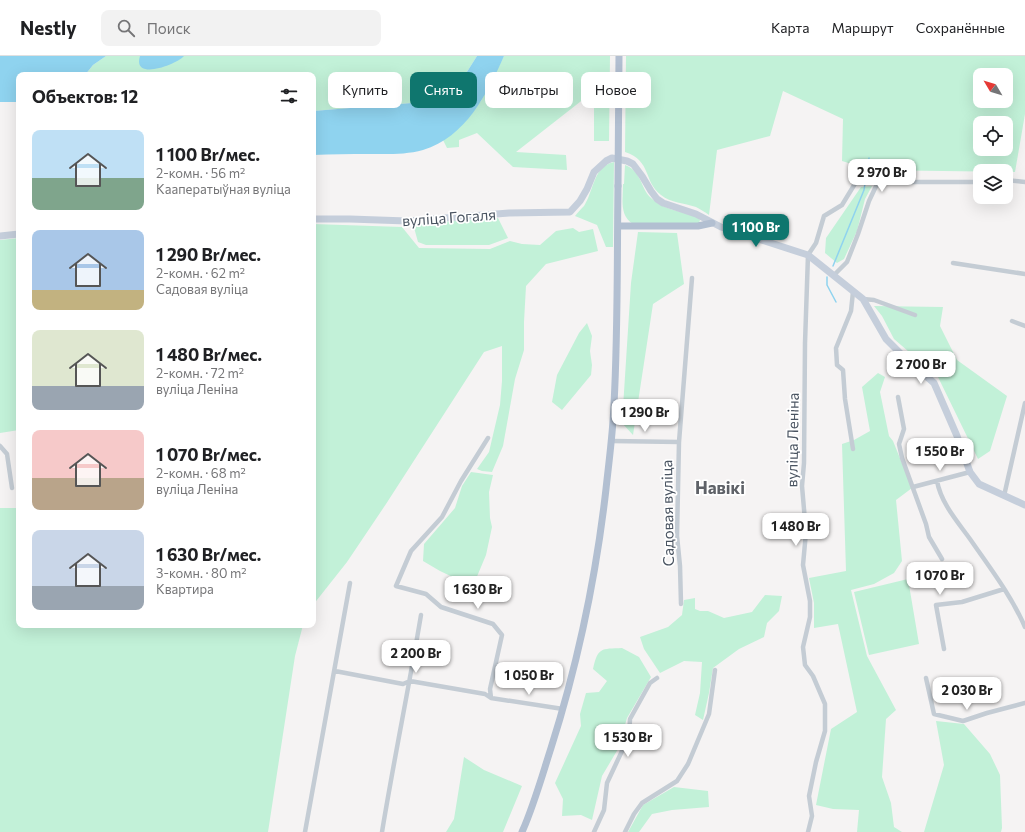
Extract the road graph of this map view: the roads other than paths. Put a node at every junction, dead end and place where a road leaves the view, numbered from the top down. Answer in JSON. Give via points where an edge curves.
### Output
{"nodes":[{"id":1,"x":619,"y":56,"type":"edge"},
{"id":2,"x":1013,"y":181,"type":"edge"},
{"id":3,"x":878,"y":182,"type":"junction"},
{"id":4,"x":973,"y":182,"type":"edge"},
{"id":5,"x":1025,"y":182,"type":"edge"},
{"id":6,"x":316,"y":219,"type":"edge"},
{"id":7,"x":712,"y":223,"type":"junction"},
{"id":8,"x":618,"y":226,"type":"junction"},
{"id":9,"x":16,"y":234,"type":"edge"},
{"id":10,"x":0,"y":236,"type":"edge"},
{"id":11,"x":808,"y":255,"type":"junction"},
{"id":12,"x":953,"y":263,"type":"dead end"},
{"id":13,"x":1025,"y":274,"type":"edge"},
{"id":14,"x":833,"y":276,"type":"junction"},
{"id":15,"x":692,"y":278,"type":"dead end"},
{"id":16,"x":852,"y":292,"type":"junction"},
{"id":17,"x":863,"y":299,"type":"junction"},
{"id":18,"x":915,"y":315,"type":"dead end"},
{"id":19,"x":1012,"y":321,"type":"dead end"},
{"id":20,"x":1025,"y":326,"type":"edge"},
{"id":21,"x":898,"y":397,"type":"dead end"},
{"id":22,"x":1025,"y":403,"type":"edge"},
{"id":23,"x":488,"y":438,"type":"dead end"},
{"id":24,"x":612,"y":441,"type":"junction"},
{"id":25,"x":679,"y":442,"type":"junction"},
{"id":26,"x":0,"y":446,"type":"edge"},
{"id":27,"x":853,"y":449,"type":"dead end"},
{"id":28,"x":970,"y":472,"type":"junction"},
{"id":29,"x":937,"y":481,"type":"junction"},
{"id":30,"x":913,"y":487,"type":"junction"},
{"id":31,"x":12,"y":488,"type":"dead end"},
{"id":32,"x":1004,"y":496,"type":"junction"},
{"id":33,"x":1025,"y":505,"type":"edge"},
{"id":34,"x":942,"y":559,"type":"dead end"},
{"id":35,"x":350,"y":583,"type":"dead end"},
{"id":36,"x":1004,"y":589,"type":"junction"},
{"id":37,"x":681,"y":604,"type":"dead end"},
{"id":38,"x":421,"y":615,"type":"dead end"},
{"id":39,"x":1025,"y":627,"type":"edge"},
{"id":40,"x":944,"y":649,"type":"dead end"},
{"id":41,"x":715,"y":670,"type":"dead end"},
{"id":42,"x":335,"y":671,"type":"junction"},
{"id":43,"x":657,"y":678,"type":"dead end"},
{"id":44,"x":926,"y":678,"type":"dead end"},
{"id":45,"x":410,"y":681,"type":"junction"},
{"id":46,"x":491,"y":698,"type":"junction"},
{"id":47,"x":1025,"y":703,"type":"edge"},
{"id":48,"x":563,"y":709,"type":"junction"},
{"id":49,"x":305,"y":832,"type":"edge"},
{"id":50,"x":382,"y":832,"type":"edge"},
{"id":51,"x":522,"y":832,"type":"edge"},
{"id":52,"x":594,"y":832,"type":"edge"},
{"id":53,"x":625,"y":832,"type":"edge"},
{"id":54,"x":808,"y":832,"type":"edge"}],
"edges":[{"from":1,"to":8,"type":"main road","bridge":true},
{"from":2,"to":5,"type":"street"},
{"from":3,"to":4,"type":"street"},
{"from":3,"to":11,"type":"street","via":[[856,182],[842,205],[824,216],[816,243]]},
{"from":3,"to":14,"type":"street","via":[[847,262]]},
{"from":6,"to":7,"type":"street","name":"вуліца Гогаля","via":[[407,221],[509,213],[570,212],[580,201],[594,172],[612,158],[633,164],[650,191],[663,203],[696,214]]},
{"from":7,"to":8,"type":"main road","via":[[698,226]]},
{"from":7,"to":11,"type":"street"},
{"from":8,"to":24,"type":"main road"},
{"from":9,"to":10,"type":"street"},
{"from":11,"to":14,"type":"street"},
{"from":11,"to":54,"type":"street","name":"вуліца Леніна","via":[[802,486],[806,532],[803,565],[810,601],[810,617],[802,646],[805,665],[813,676],[825,704],[825,731],[810,796],[812,816]]},
{"from":12,"to":13,"type":"street"},
{"from":14,"to":16,"type":"street"},
{"from":15,"to":25,"type":"street","name":"Садовая вуліца"},
{"from":16,"to":17,"type":"street"},
{"from":16,"to":27,"type":"street","via":[[851,311],[836,348],[837,365],[843,370]]},
{"from":17,"to":18,"type":"street","via":[[874,300]]},
{"from":17,"to":28,"type":"street","via":[[886,339],[934,383]]},
{"from":19,"to":20,"type":"street"},
{"from":21,"to":30,"type":"street","via":[[904,429],[899,444]]},
{"from":22,"to":32,"type":"street"},
{"from":23,"to":46,"type":"street","via":[[442,517],[411,551],[396,586],[426,594],[441,607],[493,624],[502,635],[490,689]]},
{"from":24,"to":25,"type":"street"},
{"from":24,"to":48,"type":"main road","via":[[593,577]]},
{"from":25,"to":37,"type":"street","name":"Садовая вуліца","via":[[677,536]]},
{"from":26,"to":31,"type":"street","via":[[7,454]]},
{"from":28,"to":29,"type":"street"},
{"from":28,"to":32,"type":"street","via":[[979,484]]},
{"from":29,"to":30,"type":"street"},
{"from":29,"to":36,"type":"street","via":[[947,506]]},
{"from":30,"to":34,"type":"street","via":[[929,538]]},
{"from":32,"to":33,"type":"street"},
{"from":35,"to":42,"type":"street"},
{"from":36,"to":39,"type":"street"},
{"from":36,"to":40,"type":"street","via":[[962,602],[936,605]]},
{"from":38,"to":45,"type":"street"},
{"from":41,"to":53,"type":"street","via":[[709,714],[688,764],[677,781],[642,803]]},
{"from":42,"to":45,"type":"street","via":[[403,684]]},
{"from":42,"to":49,"type":"street"},
{"from":43,"to":52,"type":"street","via":[[650,683],[630,719],[629,736],[607,783],[604,810]]},
{"from":44,"to":47,"type":"street","via":[[934,714],[963,721]]},
{"from":45,"to":46,"type":"street","via":[[485,694]]},
{"from":45,"to":50,"type":"street"},
{"from":46,"to":48,"type":"street"},
{"from":48,"to":51,"type":"main road"}]}
